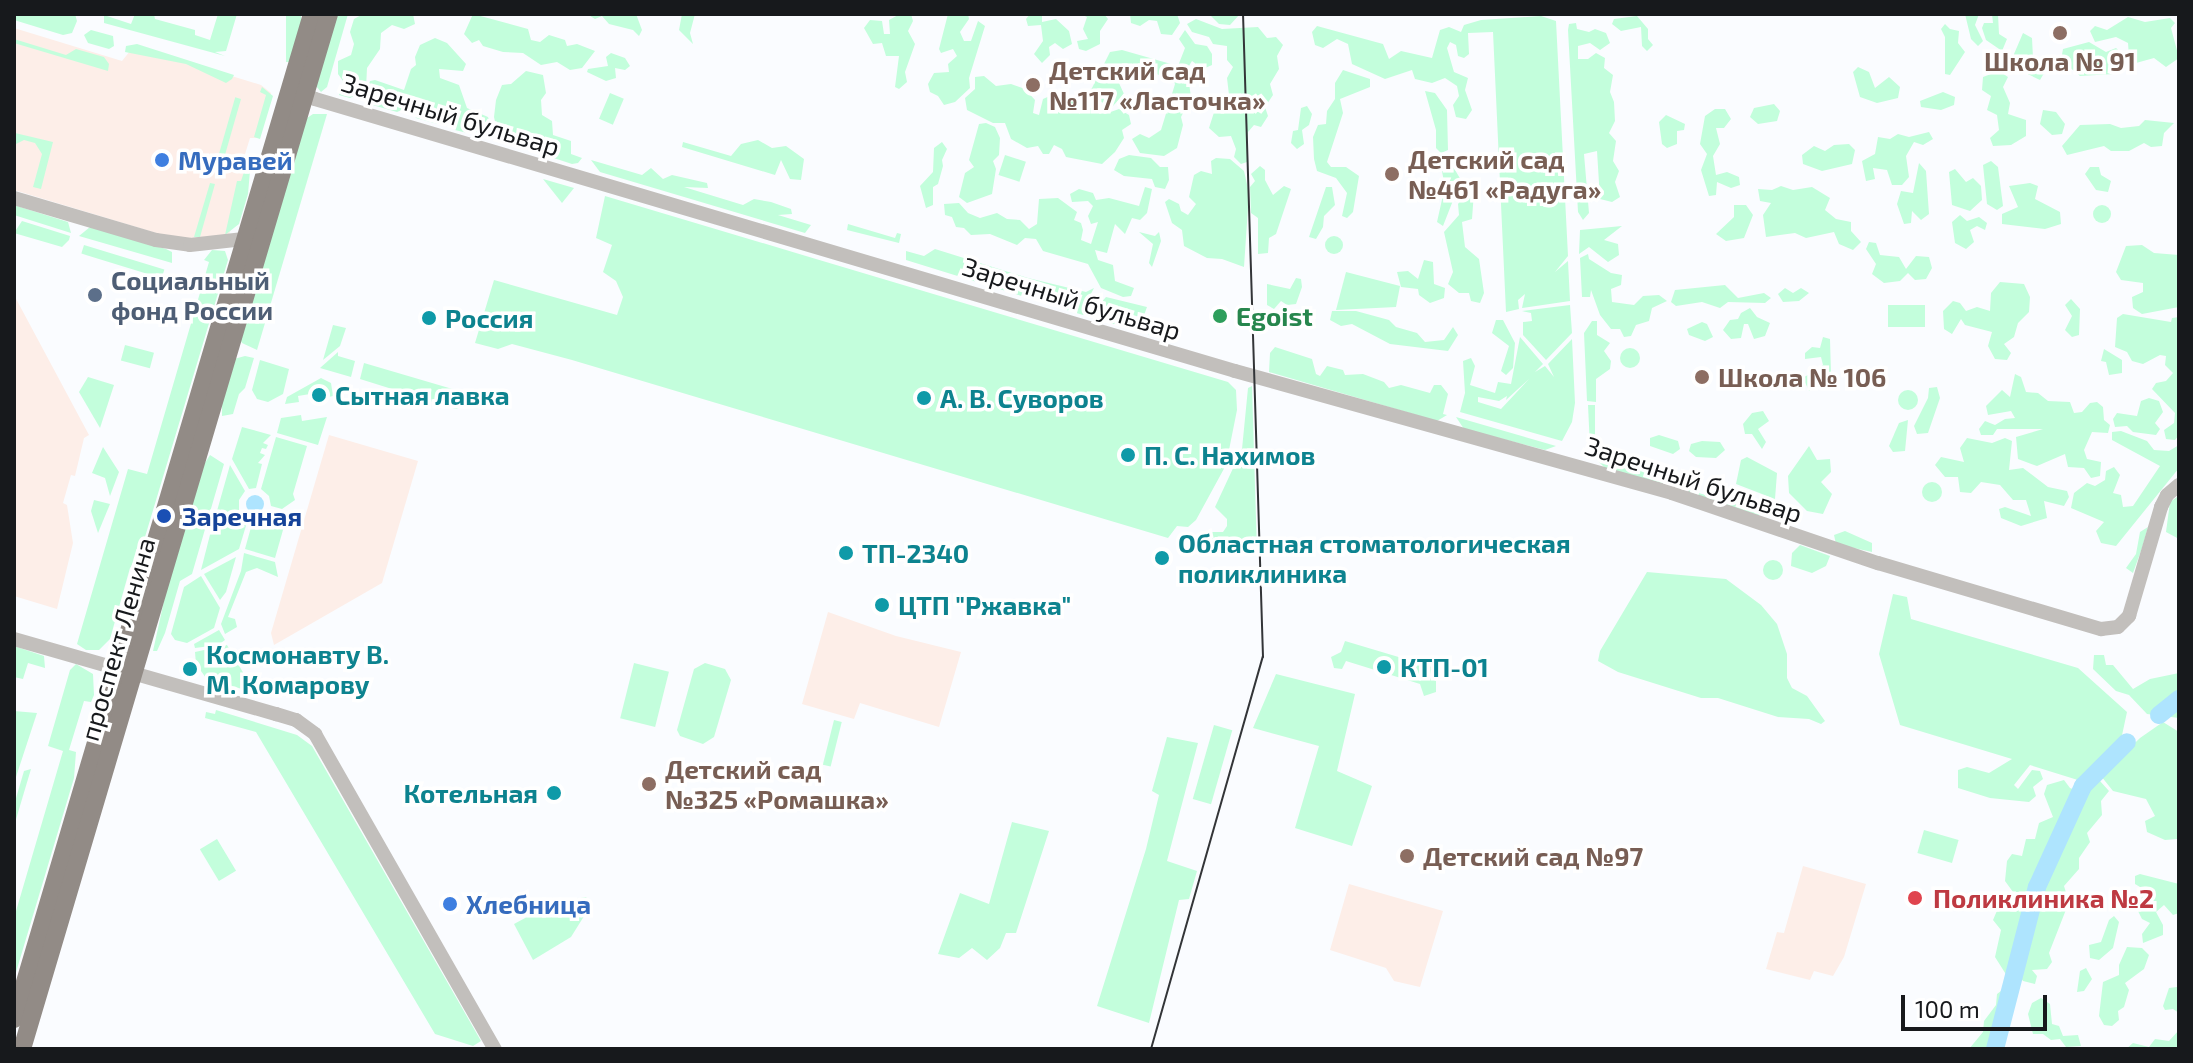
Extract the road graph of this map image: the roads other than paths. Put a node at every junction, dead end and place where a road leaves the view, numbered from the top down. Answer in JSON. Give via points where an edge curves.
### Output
{"nodes":[{"id":1,"x":312,"y":14,"type":"edge"},
{"id":2,"x":329,"y":14,"type":"edge"},
{"id":3,"x":297,"y":90,"type":"junction"},
{"id":4,"x":14,"y":198,"type":"edge"},
{"id":5,"x":244,"y":239,"type":"junction"},
{"id":6,"x":2179,"y":485,"type":"edge"},
{"id":7,"x":14,"y":639,"type":"edge"},
{"id":8,"x":126,"y":671,"type":"junction"},
{"id":9,"x":14,"y":1019,"type":"edge"},
{"id":10,"x":22,"y":1049,"type":"edge"},
{"id":11,"x":495,"y":1049,"type":"edge"}],
"edges":[{"from":1,"to":3,"type":"main road","name":"проспект Ленина"},
{"from":2,"to":3,"type":"main road","name":"проспект Ленина"},
{"from":3,"to":5,"type":"main road","name":"проспект Ленина"},
{"from":3,"to":6,"type":"street","name":"Заречный бульвар","via":[[1208,364],[1656,489],[2092,626],[2118,627],[2129,616],[2161,507]]},
{"from":3,"to":8,"type":"main road","name":"проспект Ленина"},
{"from":4,"to":5,"type":"street","via":[[156,240],[190,245]]},
{"from":5,"to":8,"type":"main road","name":"проспект Ленина"},
{"from":7,"to":8,"type":"street"},
{"from":8,"to":9,"type":"main road","name":"проспект Ленина"},
{"from":8,"to":10,"type":"main road","name":"проспект Ленина"},
{"from":8,"to":11,"type":"street","via":[[296,720],[315,734]]}]}
